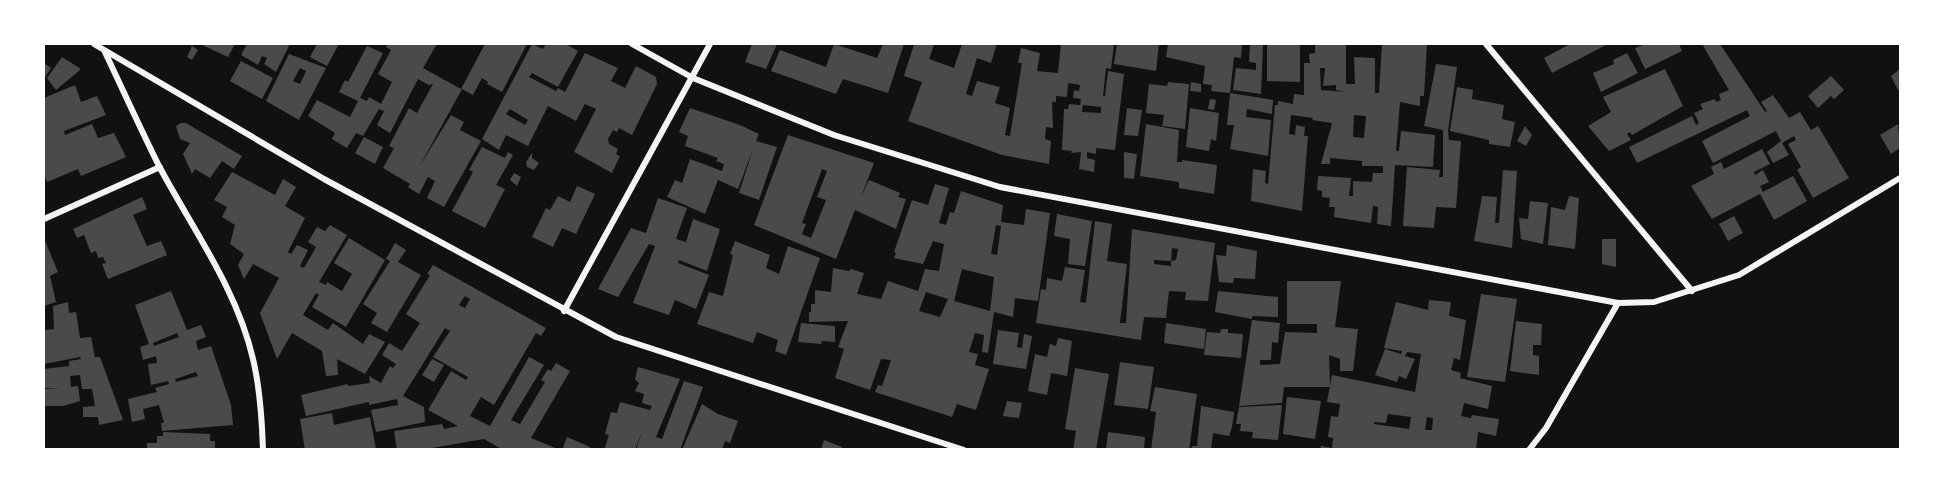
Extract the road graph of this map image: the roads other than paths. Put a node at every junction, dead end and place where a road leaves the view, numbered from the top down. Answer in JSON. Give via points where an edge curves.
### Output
{"nodes":[{"id":1,"x":94,"y":44,"type":"edge"},
{"id":2,"x":632,"y":44,"type":"edge"},
{"id":3,"x":710,"y":44,"type":"edge"},
{"id":4,"x":1486,"y":44,"type":"edge"},
{"id":5,"x":103,"y":46,"type":"edge"},
{"id":6,"x":693,"y":78,"type":"junction"},
{"id":7,"x":160,"y":166,"type":"junction"},
{"id":8,"x":1900,"y":178,"type":"edge"},
{"id":9,"x":44,"y":219,"type":"edge"},
{"id":10,"x":1692,"y":291,"type":"junction"},
{"id":11,"x":1618,"y":303,"type":"junction"},
{"id":12,"x":564,"y":311,"type":"junction"},
{"id":13,"x":263,"y":450,"type":"edge"},
{"id":14,"x":964,"y":450,"type":"edge"},
{"id":15,"x":1529,"y":450,"type":"edge"}],
"edges":[{"from":1,"to":5,"type":"street"},
{"from":2,"to":6,"type":"street"},
{"from":3,"to":6,"type":"street"},
{"from":4,"to":10,"type":"street"},
{"from":5,"to":7,"type":"street"},
{"from":5,"to":12,"type":"street","via":[[324,179]]},
{"from":6,"to":11,"type":"street","via":[[834,135],[1000,188]]},
{"from":6,"to":12,"type":"street"},
{"from":7,"to":9,"type":"street"},
{"from":7,"to":13,"type":"street","via":[[240,318],[253,358]]},
{"from":8,"to":10,"type":"street","via":[[1739,275]]},
{"from":10,"to":11,"type":"street","via":[[1654,302]]},
{"from":11,"to":15,"type":"street","via":[[1546,428]]},
{"from":12,"to":14,"type":"street","via":[[616,337]]}]}
